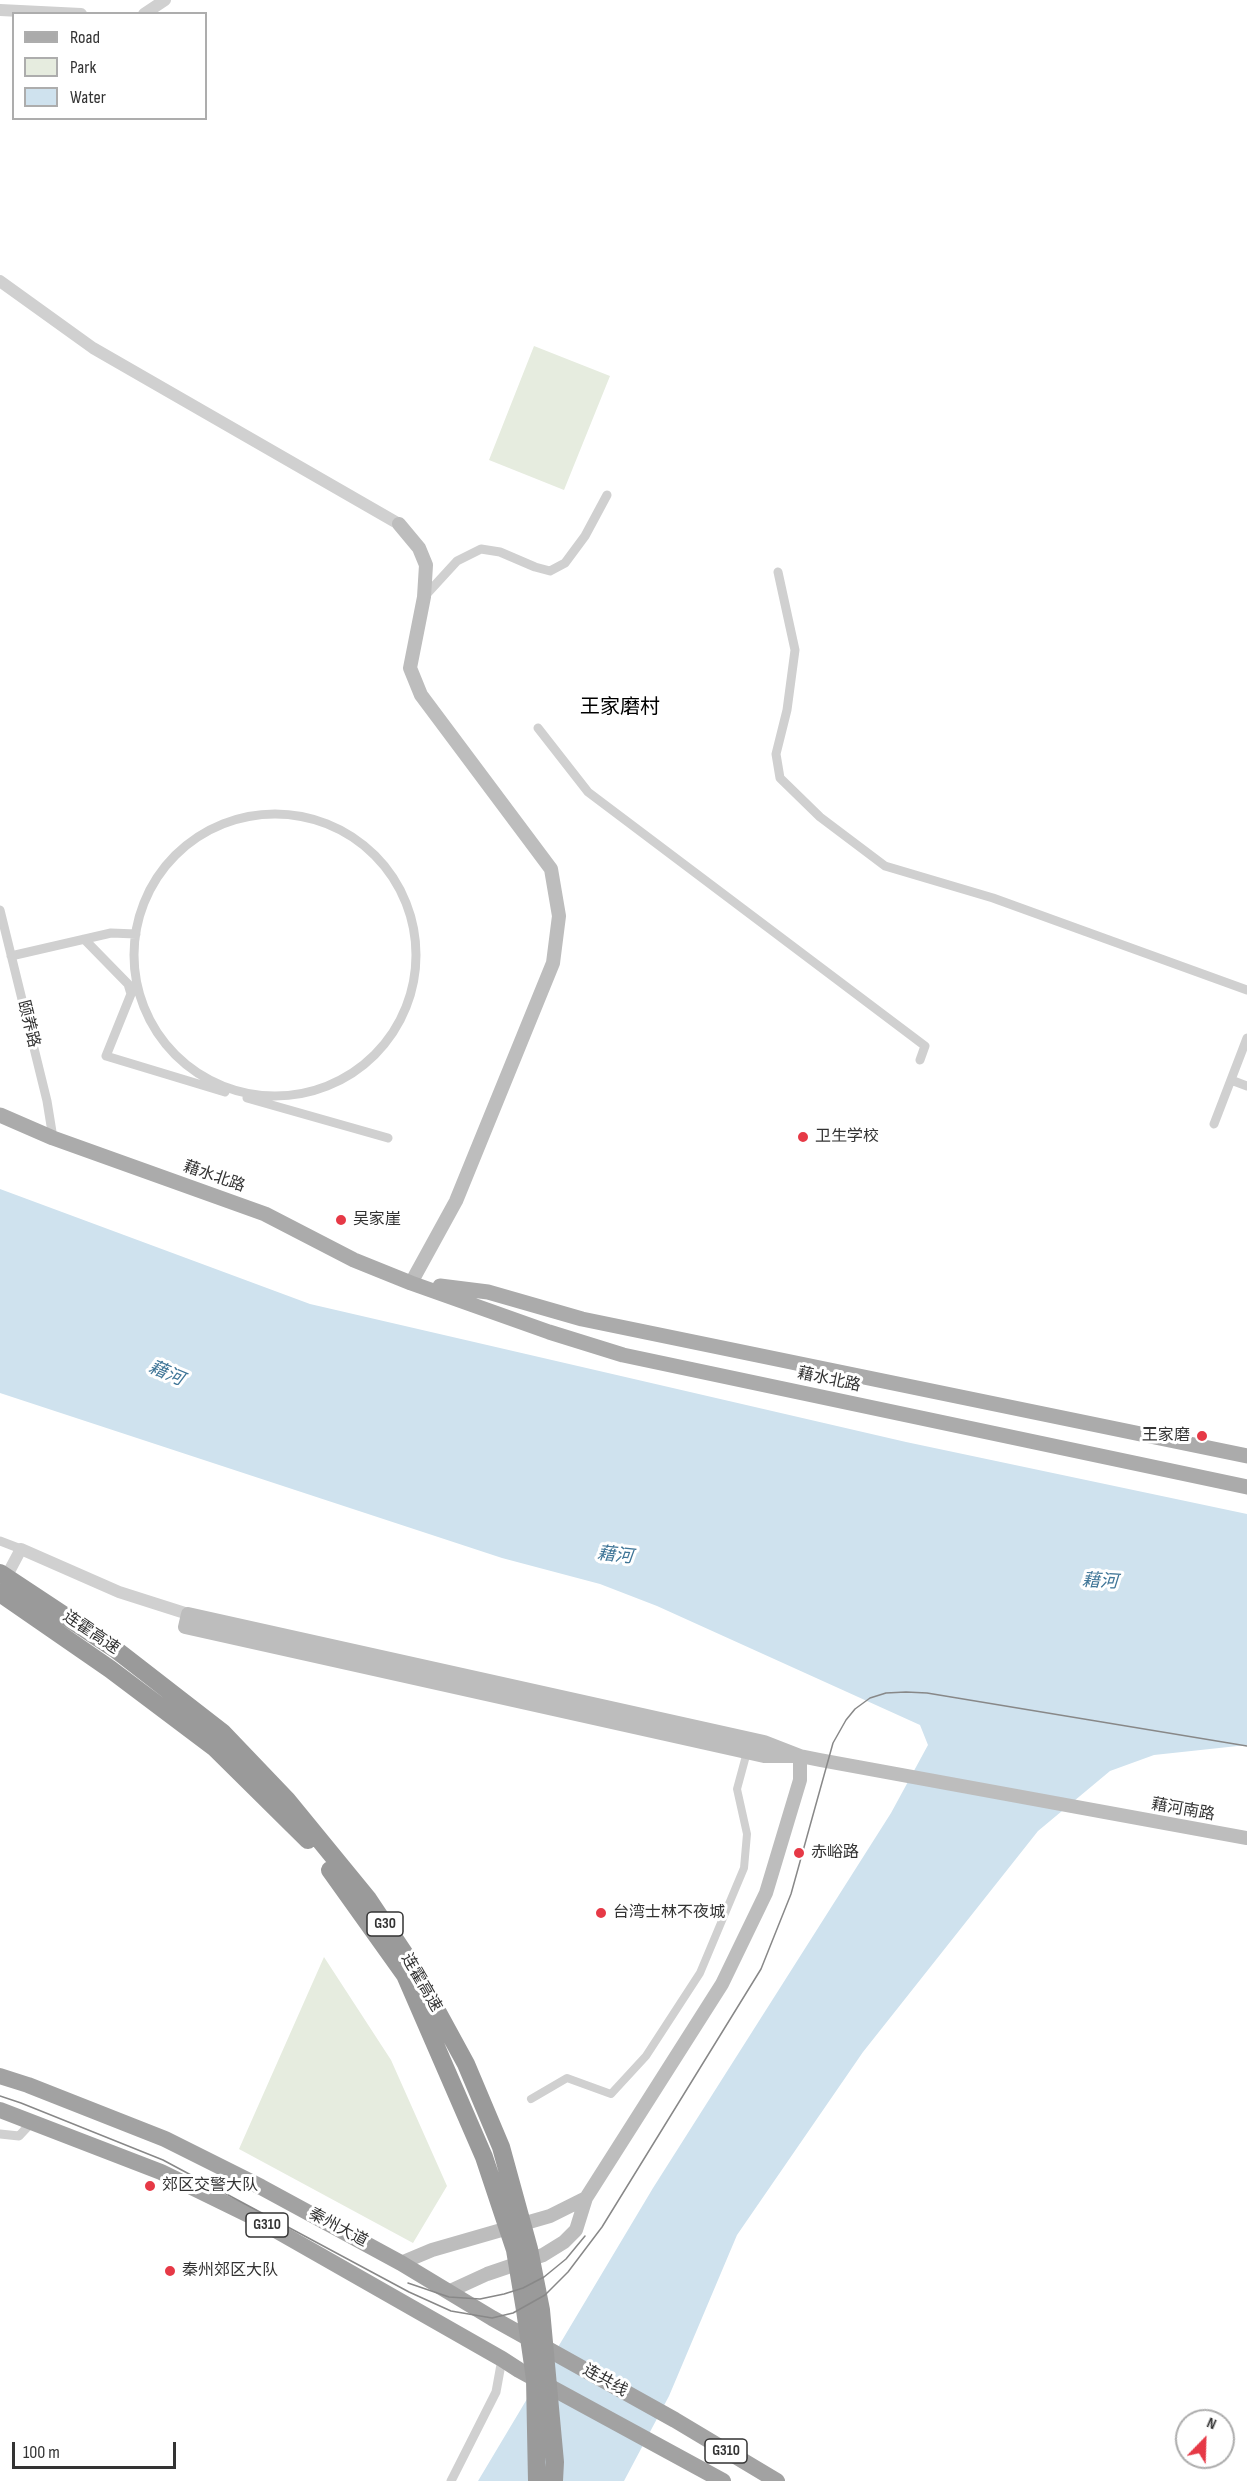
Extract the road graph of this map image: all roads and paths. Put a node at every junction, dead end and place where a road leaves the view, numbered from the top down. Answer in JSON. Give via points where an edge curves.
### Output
{"nodes":[{"id":1,"x":165,"y":0,"type":"edge"},
{"id":2,"x":0,"y":10,"type":"edge"},
{"id":3,"x":40,"y":12,"type":"edge"},
{"id":4,"x":147,"y":12,"type":"edge"},
{"id":5,"x":0,"y":281,"type":"edge"},
{"id":6,"x":607,"y":495,"type":"dead end"},
{"id":7,"x":399,"y":524,"type":"joint"},
{"id":8,"x":778,"y":572,"type":"dead end"},
{"id":9,"x":424,"y":597,"type":"junction"},
{"id":10,"x":538,"y":728,"type":"dead end"},
{"id":11,"x":0,"y":910,"type":"edge"},
{"id":12,"x":136,"y":934,"type":"junction"},
{"id":13,"x":84,"y":939,"type":"junction"},
{"id":14,"x":11,"y":956,"type":"junction"},
{"id":15,"x":1247,"y":990,"type":"edge"},
{"id":16,"x":1247,"y":1038,"type":"edge"},
{"id":17,"x":920,"y":1060,"type":"dead end"},
{"id":18,"x":1231,"y":1080,"type":"junction"},
{"id":19,"x":1247,"y":1086,"type":"edge"},
{"id":20,"x":0,"y":1115,"type":"edge"},
{"id":21,"x":1214,"y":1124,"type":"dead end"},
{"id":22,"x":52,"y":1138,"type":"junction"},
{"id":23,"x":388,"y":1138,"type":"dead end"},
{"id":24,"x":411,"y":1283,"type":"junction"},
{"id":25,"x":1247,"y":1456,"type":"edge"},
{"id":26,"x":1247,"y":1487,"type":"edge"},
{"id":27,"x":0,"y":1541,"type":"edge"},
{"id":28,"x":21,"y":1549,"type":"junction"},
{"id":29,"x":0,"y":1573,"type":"edge"},
{"id":30,"x":0,"y":1588,"type":"edge"},
{"id":31,"x":12,"y":1593,"type":"edge"},
{"id":32,"x":188,"y":1614,"type":"junction"},
{"id":33,"x":219,"y":1740,"type":"junction"},
{"id":34,"x":747,"y":1752,"type":"junction"},
{"id":35,"x":800,"y":1756,"type":"junction"},
{"id":36,"x":1247,"y":1838,"type":"edge"},
{"id":37,"x":0,"y":2076,"type":"edge"},
{"id":38,"x":531,"y":2099,"type":"dead end"},
{"id":39,"x":0,"y":2110,"type":"edge"},
{"id":40,"x":33,"y":2121,"type":"junction"},
{"id":41,"x":0,"y":2134,"type":"edge"},
{"id":42,"x":586,"y":2198,"type":"junction"},
{"id":43,"x":401,"y":2263,"type":"junction"},
{"id":44,"x":450,"y":2292,"type":"junction"},
{"id":45,"x":535,"y":2342,"type":"joint"},
{"id":46,"x":502,"y":2359,"type":"junction"},
{"id":47,"x":519,"y":2370,"type":"joint"},
{"id":48,"x":451,"y":2481,"type":"edge"},
{"id":49,"x":537,"y":2481,"type":"edge"},
{"id":50,"x":554,"y":2481,"type":"edge"},
{"id":51,"x":723,"y":2481,"type":"edge"},
{"id":52,"x":777,"y":2481,"type":"edge"}],
"edges":[{"from":1,"to":4,"type":"street"},
{"from":2,"to":3,"type":"street"},
{"from":5,"to":7,"type":"street","via":[[93,348]]},
{"from":6,"to":9,"type":"street","via":[[565,563],[550,571],[482,549],[457,561]]},
{"from":7,"to":9,"type":"main road","via":[[419,548],[426,565]]},
{"from":8,"to":15,"type":"street","via":[[795,650],[776,754],[780,778],[820,817],[885,866],[993,898]]},
{"from":9,"to":24,"type":"main road","via":[[410,668],[421,696],[551,869],[559,916],[554,963],[456,1201]]},
{"from":10,"to":17,"type":"street","via":[[588,792],[925,1046]]},
{"from":11,"to":14,"type":"street","name":"颐养路"},
{"from":12,"to":12,"type":"street","via":[[138,987],[148,1016],[165,1042],[186,1064],[212,1080],[255,1094],[301,1094],[330,1085],[357,1070],[389,1038],[405,1012],[414,983],[417,953],[413,922],[403,894],[386,868],[353,837],[325,823],[296,816],[250,816],[221,825],[194,840],[171,860],[153,884]]},
{"from":12,"to":13,"type":"street","via":[[111,933]]},
{"from":13,"to":14,"type":"street"},
{"from":13,"to":23,"type":"street","via":[[128,984],[130,994],[106,1056]]},
{"from":14,"to":22,"type":"street","name":"颐养路"},
{"from":16,"to":18,"type":"street"},
{"from":18,"to":19,"type":"street"},
{"from":18,"to":21,"type":"street"},
{"from":20,"to":22,"type":"main road","name":"藉水北路"},
{"from":22,"to":24,"type":"main road","name":"藉水北路","via":[[265,1214],[354,1260]]},
{"from":24,"to":25,"type":"main road","name":"藉水北路","via":[[488,1293],[582,1319]]},
{"from":24,"to":26,"type":"main road","name":"藉水北路","via":[[623,1355]]},
{"from":27,"to":28,"type":"street"},
{"from":28,"to":30,"type":"street"},
{"from":28,"to":32,"type":"street","via":[[118,1592]]},
{"from":29,"to":31,"type":"highway","name":"连霍高速","number":"G30"},
{"from":31,"to":33,"type":"highway","name":"连霍高速","number":"G30","via":[[110,1669]]},
{"from":32,"to":34,"type":"main road","via":[[185,1627]]},
{"from":32,"to":35,"type":"main road","via":[[764,1742]]},
{"from":33,"to":49,"type":"highway","name":"连霍高速","number":"G30","via":[[312,1844],[405,1975],[484,2157],[514,2250],[525,2310],[535,2379]]},
{"from":33,"to":50,"type":"highway","name":"连霍高速","number":"G30","via":[[287,1800],[375,1909],[412,1965],[466,2064],[501,2147],[529,2249],[541,2310]]},
{"from":34,"to":35,"type":"main road"},
{"from":34,"to":38,"type":"street","via":[[737,1789],[747,1834],[744,1868],[700,1973],[646,2056],[611,2094],[567,2078]]},
{"from":35,"to":36,"type":"main road","name":"藉河南路"},
{"from":35,"to":42,"type":"main road","via":[[800,1780],[766,1893],[727,1974]]},
{"from":37,"to":43,"type":"highway","name":"秦州大道","number":"G310","via":[[165,2139]]},
{"from":39,"to":40,"type":"highway","name":"秦州大道","number":"G310"},
{"from":40,"to":41,"type":"street","via":[[19,2136]]},
{"from":40,"to":46,"type":"highway","name":"秦州大道","number":"G310","via":[[161,2172],[251,2216]]},
{"from":42,"to":43,"type":"main road","via":[[550,2216],[432,2250]]},
{"from":42,"to":44,"type":"main road","via":[[576,2230],[564,2242],[543,2255],[487,2274]]},
{"from":43,"to":44,"type":"highway","name":"秦州大道","number":"G310"},
{"from":44,"to":45,"type":"highway","name":"秦州大道","number":"G310"},
{"from":45,"to":52,"type":"highway","name":"连共线","number":"G310"},
{"from":46,"to":47,"type":"highway","name":"秦州大道","number":"G310"},
{"from":46,"to":48,"type":"street","via":[[496,2392]]},
{"from":47,"to":51,"type":"highway","name":"连共线","number":"G310"}]}
